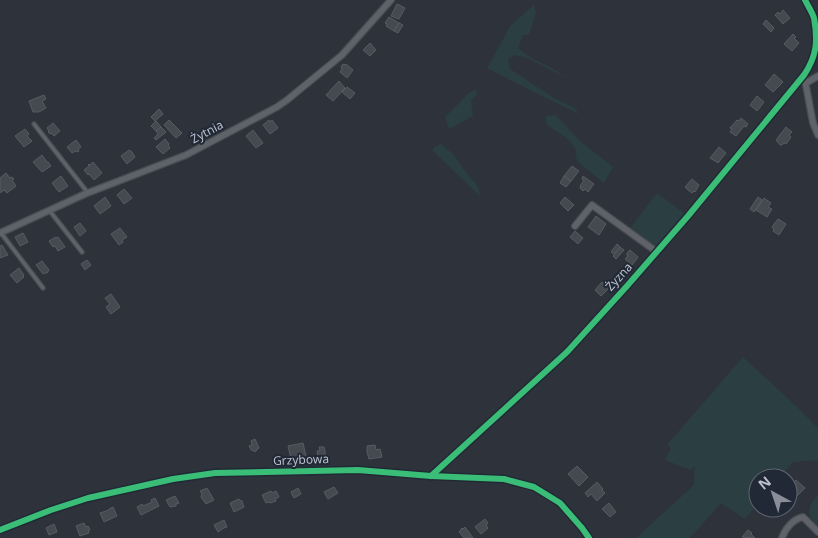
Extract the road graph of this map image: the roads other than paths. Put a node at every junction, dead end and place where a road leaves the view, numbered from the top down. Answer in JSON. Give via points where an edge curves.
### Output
{"nodes":[{"id":1,"x":392,"y":0,"type":"edge"},
{"id":2,"x":805,"y":0,"type":"edge"},
{"id":3,"x":804,"y":74,"type":"junction"},
{"id":4,"x":818,"y":76,"type":"edge"},
{"id":5,"x":806,"y":83,"type":"junction"},
{"id":6,"x":34,"y":124,"type":"dead end"},
{"id":7,"x":818,"y":135,"type":"edge"},
{"id":8,"x":88,"y":193,"type":"junction"},
{"id":9,"x":49,"y":210,"type":"junction"},
{"id":10,"x":575,"y":226,"type":"dead end"},
{"id":11,"x":0,"y":232,"type":"edge"},
{"id":12,"x":82,"y":252,"type":"dead end"},
{"id":13,"x":656,"y":252,"type":"junction"},
{"id":14,"x":43,"y":288,"type":"dead end"},
{"id":15,"x":431,"y":476,"type":"junction"},
{"id":16,"x":0,"y":530,"type":"edge"},
{"id":17,"x":818,"y":532,"type":"edge"},
{"id":18,"x":589,"y":538,"type":"edge"},
{"id":19,"x":782,"y":538,"type":"edge"}],
"edges":[{"from":1,"to":8,"type":"street","name":"Żytnia","via":[[342,55],[276,107],[186,154]]},
{"from":2,"to":3,"type":"street","name":"Żyzna","via":[[814,17],[817,46],[811,65]]},
{"from":3,"to":5,"type":"street"},
{"from":3,"to":13,"type":"street","name":"Żyzna"},
{"from":4,"to":5,"type":"street"},
{"from":5,"to":7,"type":"street"},
{"from":6,"to":8,"type":"lane"},
{"from":8,"to":9,"type":"street","name":"Żytnia"},
{"from":9,"to":11,"type":"street","name":"Żytnia"},
{"from":9,"to":12,"type":"lane"},
{"from":10,"to":13,"type":"street","via":[[592,205]]},
{"from":11,"to":14,"type":"lane"},
{"from":13,"to":15,"type":"street","name":"Żyzna","via":[[567,352]]},
{"from":15,"to":16,"type":"street","name":"Grzybowa","via":[[352,470],[194,476],[88,498]]},
{"from":15,"to":18,"type":"street","name":"Grzybowa","via":[[504,479],[534,487],[560,503]]},
{"from":17,"to":19,"type":"street","via":[[803,517],[785,530]]}]}
